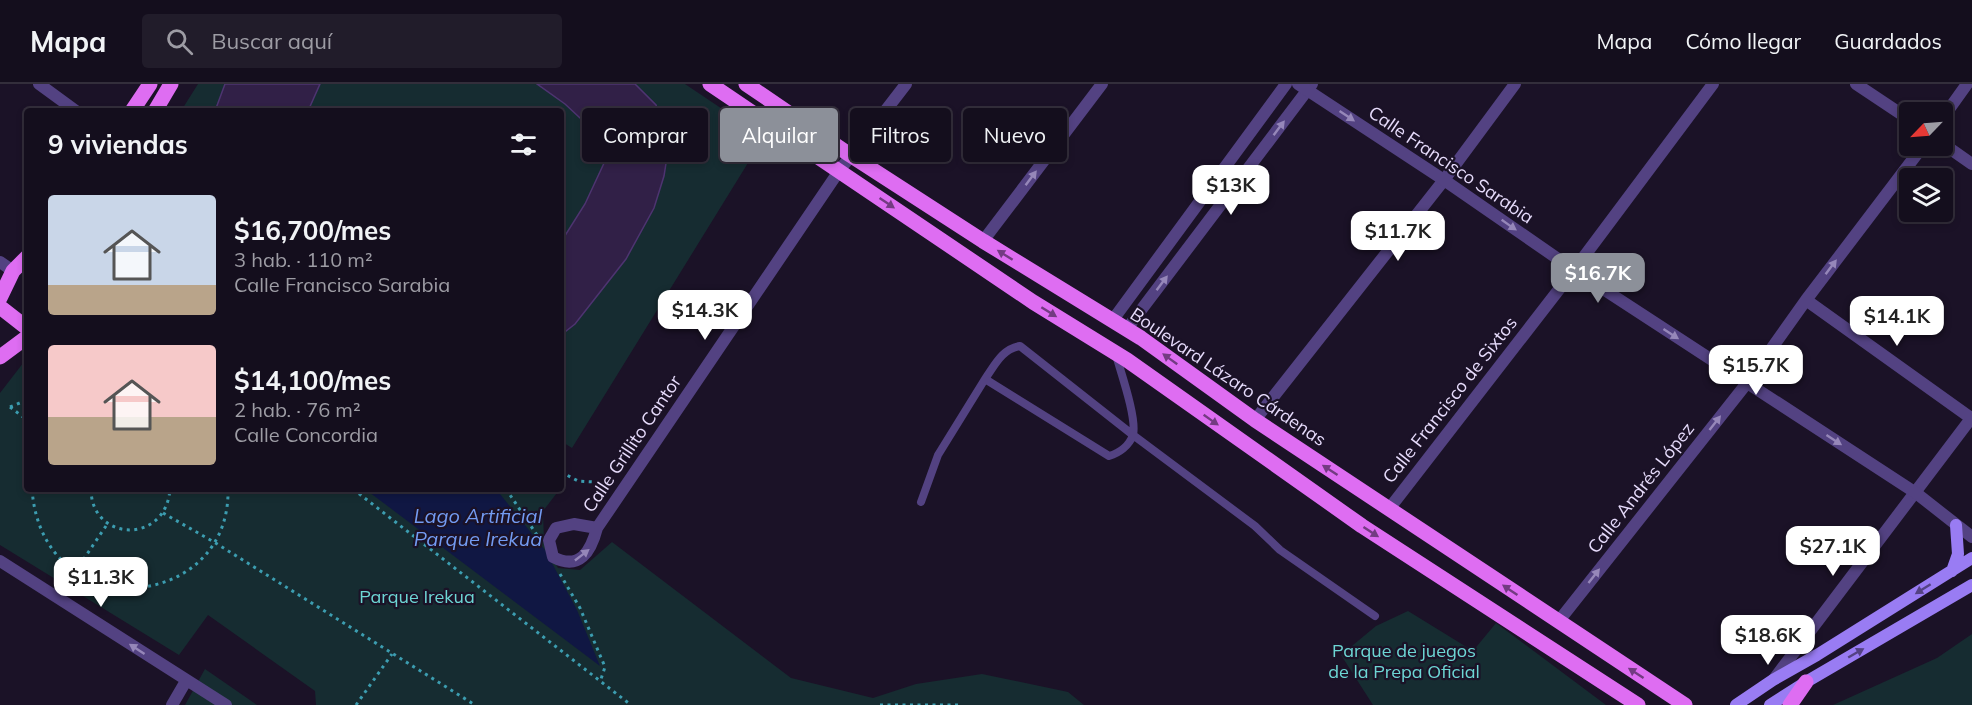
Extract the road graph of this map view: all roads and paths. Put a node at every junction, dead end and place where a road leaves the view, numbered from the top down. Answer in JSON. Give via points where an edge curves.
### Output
{"nodes":[{"id":1,"x":39,"y":84,"type":"edge"},
{"id":2,"x":171,"y":84,"type":"edge"},
{"id":3,"x":710,"y":84,"type":"edge"},
{"id":4,"x":746,"y":84,"type":"edge"},
{"id":5,"x":906,"y":84,"type":"edge"},
{"id":6,"x":1102,"y":84,"type":"edge"},
{"id":7,"x":1286,"y":84,"type":"edge"},
{"id":8,"x":1515,"y":84,"type":"edge"},
{"id":9,"x":1713,"y":84,"type":"edge"},
{"id":10,"x":1856,"y":84,"type":"edge"},
{"id":11,"x":1967,"y":84,"type":"edge"},
{"id":12,"x":146,"y":85,"type":"edge"},
{"id":13,"x":1306,"y":86,"type":"edge"},
{"id":14,"x":1953,"y":104,"type":"edge"},
{"id":15,"x":71,"y":108,"type":"edge"},
{"id":16,"x":134,"y":108,"type":"edge"},
{"id":17,"x":157,"y":108,"type":"edge"},
{"id":18,"x":887,"y":108,"type":"edge"},
{"id":19,"x":1899,"y":113,"type":"edge"},
{"id":20,"x":1953,"y":151,"type":"edge"},
{"id":21,"x":850,"y":155,"type":"joint"},
{"id":22,"x":1915,"y":156,"type":"edge"},
{"id":23,"x":861,"y":162,"type":"edge"},
{"id":24,"x":1972,"y":164,"type":"edge"},
{"id":25,"x":839,"y":171,"type":"junction"},
{"id":26,"x":1444,"y":180,"type":"junction"},
{"id":27,"x":983,"y":241,"type":"junction"},
{"id":28,"x":24,"y":258,"type":"edge"},
{"id":29,"x":6,"y":267,"type":"edge"},
{"id":30,"x":1574,"y":270,"type":"junction"},
{"id":31,"x":0,"y":298,"type":"edge"},
{"id":32,"x":1806,"y":300,"type":"junction"},
{"id":33,"x":0,"y":307,"type":"edge"},
{"id":34,"x":1112,"y":321,"type":"junction"},
{"id":35,"x":24,"y":326,"type":"edge"},
{"id":36,"x":1126,"y":330,"type":"junction"},
{"id":37,"x":24,"y":339,"type":"edge"},
{"id":38,"x":1116,"y":353,"type":"junction"},
{"id":39,"x":0,"y":357,"type":"edge"},
{"id":40,"x":985,"y":379,"type":"junction"},
{"id":41,"x":1747,"y":383,"type":"junction"},
{"id":42,"x":24,"y":401,"type":"edge"},
{"id":43,"x":1972,"y":417,"type":"edge"},
{"id":44,"x":24,"y":418,"type":"edge"},
{"id":45,"x":1255,"y":420,"type":"junction"},
{"id":46,"x":1133,"y":435,"type":"junction"},
{"id":47,"x":564,"y":474,"type":"edge"},
{"id":48,"x":623,"y":489,"type":"junction"},
{"id":49,"x":32,"y":492,"type":"edge"},
{"id":50,"x":91,"y":492,"type":"edge"},
{"id":51,"x":170,"y":492,"type":"edge"},
{"id":52,"x":228,"y":492,"type":"edge"},
{"id":53,"x":357,"y":492,"type":"edge"},
{"id":54,"x":508,"y":492,"type":"edge"},
{"id":55,"x":1916,"y":493,"type":"junction"},
{"id":56,"x":921,"y":502,"type":"dead end"},
{"id":57,"x":1389,"y":508,"type":"junction"},
{"id":58,"x":163,"y":513,"type":"junction"},
{"id":59,"x":108,"y":524,"type":"junction"},
{"id":60,"x":1956,"y":525,"type":"junction"},
{"id":61,"x":597,"y":528,"type":"dead end"},
{"id":62,"x":1972,"y":537,"type":"edge"},
{"id":63,"x":541,"y":541,"type":"dead end"},
{"id":64,"x":214,"y":542,"type":"junction"},
{"id":65,"x":1972,"y":558,"type":"edge"},
{"id":66,"x":0,"y":561,"type":"edge"},
{"id":67,"x":557,"y":569,"type":"dead end"},
{"id":68,"x":1952,"y":571,"type":"junction"},
{"id":69,"x":75,"y":572,"type":"junction"},
{"id":70,"x":1972,"y":585,"type":"edge"},
{"id":71,"x":1375,"y":616,"type":"dead end"},
{"id":72,"x":1558,"y":622,"type":"junction"},
{"id":73,"x":392,"y":654,"type":"junction"},
{"id":74,"x":1773,"y":680,"type":"junction"},
{"id":75,"x":186,"y":681,"type":"junction"},
{"id":76,"x":600,"y":682,"type":"junction"},
{"id":77,"x":1806,"y":682,"type":"junction"},
{"id":78,"x":172,"y":705,"type":"edge"},
{"id":79,"x":226,"y":705,"type":"edge"},
{"id":80,"x":356,"y":705,"type":"edge"},
{"id":81,"x":475,"y":705,"type":"edge"},
{"id":82,"x":631,"y":705,"type":"edge"},
{"id":83,"x":880,"y":705,"type":"edge"},
{"id":84,"x":958,"y":705,"type":"edge"},
{"id":85,"x":1638,"y":705,"type":"edge"},
{"id":86,"x":1685,"y":705,"type":"edge"},
{"id":87,"x":1736,"y":705,"type":"edge"},
{"id":88,"x":1770,"y":705,"type":"edge"},
{"id":89,"x":1790,"y":705,"type":"edge"}],
"edges":[{"from":1,"to":15,"type":"street"},
{"from":2,"to":17,"type":"main road"},
{"from":3,"to":25,"type":"main road"},
{"from":4,"to":21,"type":"main road","name":"Boulevard Lázaro Cárdenas"},
{"from":5,"to":18,"type":"street","name":"Calle Grillito Cantor"},
{"from":27,"to":6,"type":"street","one_way":true},
{"from":7,"to":34,"type":"street"},
{"from":8,"to":26,"type":"street"},
{"from":9,"to":30,"type":"street","name":"Calle Francisco de Sixtos"},
{"from":10,"to":19,"type":"street"},
{"from":11,"to":14,"type":"street"},
{"from":12,"to":16,"type":"main road"},
{"from":13,"to":26,"type":"street","name":"Calle Francisco Sarabia","one_way":true},
{"from":36,"to":13,"type":"street","one_way":true},
{"from":20,"to":24,"type":"street"},
{"from":21,"to":25,"type":"street","name":"Calle Grillito Cantor"},
{"from":32,"to":22,"type":"street","name":"Calle Andrés López","one_way":true},
{"from":23,"to":27,"type":"main road","name":"Boulevard Lázaro Cárdenas"},
{"from":25,"to":38,"type":"main road","one_way":true},
{"from":25,"to":48,"type":"street","name":"Calle Grillito Cantor"},
{"from":26,"to":30,"type":"street","name":"Calle Francisco Sarabia","one_way":true},
{"from":26,"to":45,"type":"street"},
{"from":34,"to":27,"type":"main road","name":"Boulevard Lázaro Cárdenas","one_way":true},
{"from":28,"to":29,"type":"main road"},
{"from":29,"to":31,"type":"main road"},
{"from":30,"to":41,"type":"street","name":"Calle Francisco Sarabia","one_way":true},
{"from":30,"to":57,"type":"street","name":"Calle Francisco de Sixtos"},
{"from":32,"to":41,"type":"street","name":"Calle Andrés López"},
{"from":32,"to":43,"type":"street"},
{"from":33,"to":35,"type":"main road"},
{"from":34,"to":36,"type":"main road","name":"Boulevard Lázaro Cárdenas"},
{"from":45,"to":36,"type":"main road","name":"Boulevard Lázaro Cárdenas","one_way":true},
{"from":37,"to":39,"type":"main road"},
{"from":38,"to":46,"type":"lane","via":[[1131,409]]},
{"from":38,"to":85,"type":"main road","one_way":true,"via":[[1362,526]]},
{"from":40,"to":46,"type":"lane","via":[[1109,456],[1120,453]]},
{"from":40,"to":46,"type":"lane","via":[[1002,355],[1020,346]]},
{"from":40,"to":56,"type":"lane","via":[[938,455]]},
{"from":41,"to":55,"type":"street","name":"Calle Francisco Sarabia","one_way":true},
{"from":72,"to":41,"type":"street","name":"Calle Andrés López","one_way":true},
{"from":42,"to":44,"type":"path","via":[[10,407]]},
{"from":43,"to":55,"type":"street"},
{"from":57,"to":45,"type":"main road","name":"Boulevard Lázaro Cárdenas","one_way":true},
{"from":46,"to":71,"type":"lane","via":[[1255,526],[1280,550]]},
{"from":47,"to":48,"type":"path","via":[[578,481],[612,483]]},
{"from":48,"to":61,"type":"street","name":"Calle Grillito Cantor"},
{"from":49,"to":69,"type":"path","via":[[42,534],[56,555]]},
{"from":50,"to":59,"type":"path","via":[[97,512]]},
{"from":51,"to":58,"type":"path"},
{"from":52,"to":64,"type":"path","via":[[223,522]]},
{"from":53,"to":76,"type":"path"},
{"from":54,"to":63,"type":"path"},
{"from":55,"to":60,"type":"street","name":"Calle Francisco Sarabia"},
{"from":55,"to":74,"type":"street"},
{"from":72,"to":57,"type":"main road","name":"Boulevard Lázaro Cárdenas","one_way":true},
{"from":58,"to":59,"type":"path","via":[[138,530],[122,530]]},
{"from":58,"to":64,"type":"path"},
{"from":59,"to":69,"type":"path"},
{"from":60,"to":62,"type":"street","name":"Calle Francisco Sarabia"},
{"from":60,"to":68,"type":"main road","via":[[1958,554]]},
{"from":64,"to":69,"type":"path","via":[[190,568],[151,587],[125,589],[99,584]]},
{"from":64,"to":73,"type":"path"},
{"from":65,"to":68,"type":"main road"},
{"from":75,"to":66,"type":"street","one_way":true},
{"from":67,"to":76,"type":"path","via":[[605,667]]},
{"from":68,"to":74,"type":"main road","one_way":true},
{"from":77,"to":70,"type":"main road","one_way":true},
{"from":86,"to":72,"type":"main road","name":"Boulevard Lázaro Cárdenas","one_way":true},
{"from":73,"to":80,"type":"path"},
{"from":73,"to":81,"type":"path"},
{"from":74,"to":87,"type":"main road"},
{"from":75,"to":78,"type":"street"},
{"from":75,"to":79,"type":"street"},
{"from":76,"to":82,"type":"path"},
{"from":77,"to":88,"type":"main road"},
{"from":77,"to":89,"type":"main road"},
{"from":83,"to":84,"type":"path"}]}
